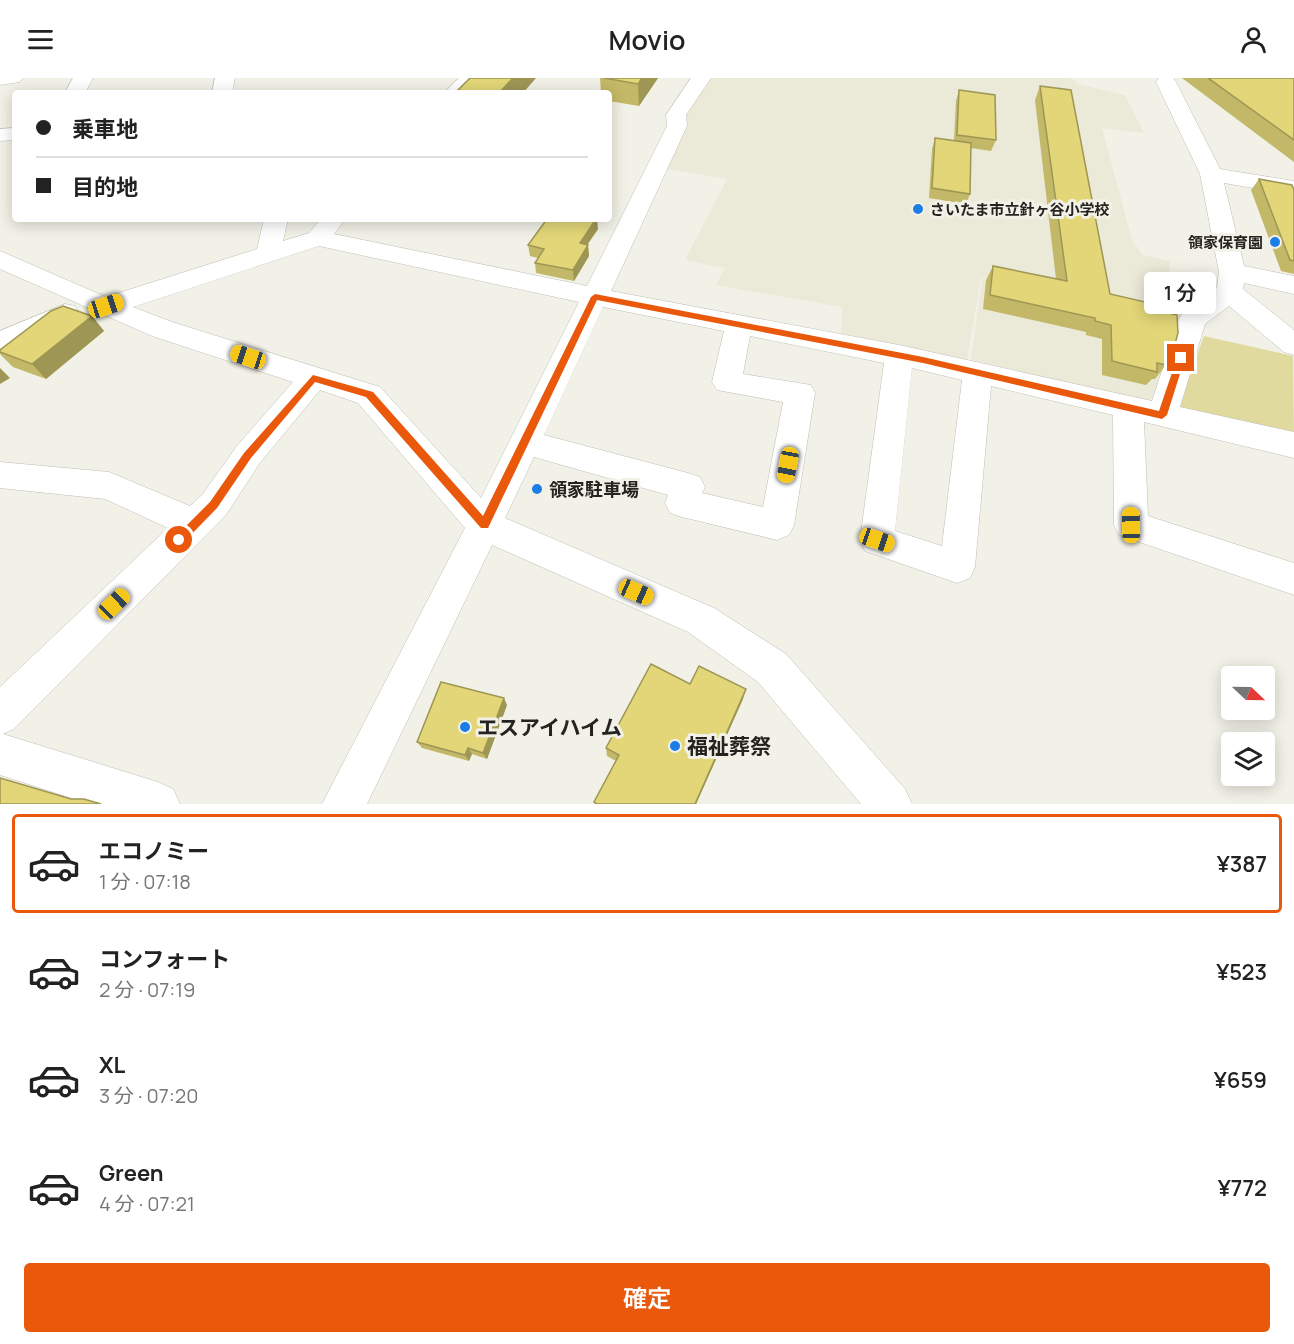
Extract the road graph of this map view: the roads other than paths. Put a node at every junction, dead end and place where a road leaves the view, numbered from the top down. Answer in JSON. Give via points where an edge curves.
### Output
{"nodes":[{"id":1,"x":13,"y":78,"type":"edge"},
{"id":2,"x":470,"y":78,"type":"edge"},
{"id":3,"x":700,"y":78,"type":"edge"},
{"id":4,"x":0,"y":79,"type":"edge"},
{"id":5,"x":1167,"y":80,"type":"edge"},
{"id":6,"x":457,"y":90,"type":"edge"},
{"id":7,"x":1211,"y":174,"type":"junction"},
{"id":8,"x":1294,"y":188,"type":"edge"},
{"id":9,"x":275,"y":222,"type":"edge"},
{"id":10,"x":326,"y":229,"type":"edge"},
{"id":11,"x":268,"y":254,"type":"junction"},
{"id":12,"x":0,"y":259,"type":"edge"},
{"id":13,"x":1231,"y":282,"type":"junction"},
{"id":14,"x":1294,"y":285,"type":"edge"},
{"id":15,"x":595,"y":297,"type":"junction"},
{"id":16,"x":99,"y":304,"type":"junction"},
{"id":17,"x":739,"y":324,"type":"junction"},
{"id":18,"x":1289,"y":338,"type":"edge"},
{"id":19,"x":0,"y":343,"type":"edge"},
{"id":20,"x":899,"y":355,"type":"junction"},
{"id":21,"x":978,"y":372,"type":"junction"},
{"id":22,"x":313,"y":378,"type":"junction"},
{"id":23,"x":1128,"y":407,"type":"junction"},
{"id":24,"x":1162,"y":415,"type":"junction"},
{"id":25,"x":525,"y":442,"type":"junction"},
{"id":26,"x":1294,"y":445,"type":"edge"},
{"id":27,"x":0,"y":475,"type":"edge"},
{"id":28,"x":195,"y":524,"type":"junction"},
{"id":29,"x":484,"y":525,"type":"junction"},
{"id":30,"x":1294,"y":579,"type":"edge"},
{"id":31,"x":0,"y":715,"type":"edge"},
{"id":32,"x":0,"y":754,"type":"edge"},
{"id":33,"x":158,"y":804,"type":"edge"},
{"id":34,"x":344,"y":804,"type":"edge"},
{"id":35,"x":890,"y":804,"type":"edge"}],
"edges":[{"from":1,"to":4,"type":"street"},
{"from":2,"to":6,"type":"street"},
{"from":3,"to":15,"type":"street","via":[[676,115],[677,126]]},
{"from":5,"to":7,"type":"street"},
{"from":7,"to":8,"type":"street"},
{"from":7,"to":13,"type":"street"},
{"from":9,"to":11,"type":"street"},
{"from":10,"to":11,"type":"street"},
{"from":10,"to":15,"type":"street"},
{"from":11,"to":16,"type":"street"},
{"from":12,"to":16,"type":"street"},
{"from":13,"to":14,"type":"street"},
{"from":13,"to":18,"type":"street"},
{"from":13,"to":24,"type":"street","via":[[1193,319]]},
{"from":15,"to":17,"type":"street"},
{"from":15,"to":25,"type":"street"},
{"from":16,"to":19,"type":"street"},
{"from":16,"to":22,"type":"street","via":[[162,329]]},
{"from":17,"to":20,"type":"street"},
{"from":17,"to":25,"type":"street","via":[[727,382],[800,393],[777,525],[682,503],[688,487]]},
{"from":20,"to":21,"type":"street"},
{"from":20,"to":21,"type":"street","via":[[877,540],[957,567]]},
{"from":21,"to":23,"type":"street"},
{"from":22,"to":28,"type":"street"},
{"from":22,"to":29,"type":"street","via":[[369,395]]},
{"from":23,"to":24,"type":"street"},
{"from":23,"to":30,"type":"street","via":[[1131,525]]},
{"from":24,"to":26,"type":"street"},
{"from":25,"to":29,"type":"street"},
{"from":27,"to":28,"type":"street","via":[[109,486]]},
{"from":28,"to":31,"type":"street"},
{"from":29,"to":34,"type":"street"},
{"from":29,"to":35,"type":"street","via":[[701,620],[772,668]]},
{"from":32,"to":33,"type":"street"}]}
